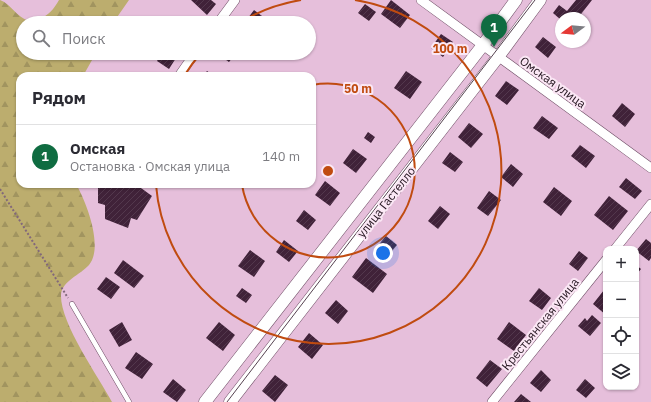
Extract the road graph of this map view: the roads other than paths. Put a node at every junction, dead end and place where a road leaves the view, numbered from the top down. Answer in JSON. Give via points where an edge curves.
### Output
{"nodes":[{"id":1,"x":235,"y":0,"type":"edge"},
{"id":2,"x":421,"y":0,"type":"edge"},
{"id":3,"x":516,"y":0,"type":"edge"},
{"id":4,"x":540,"y":0,"type":"edge"},
{"id":5,"x":223,"y":16,"type":"edge"},
{"id":6,"x":484,"y":45,"type":"junction"},
{"id":7,"x":498,"y":57,"type":"junction"},
{"id":8,"x":191,"y":60,"type":"edge"},
{"id":9,"x":182,"y":72,"type":"edge"},
{"id":10,"x":651,"y":168,"type":"edge"},
{"id":11,"x":651,"y":204,"type":"edge"},
{"id":12,"x":617,"y":246,"type":"edge"},
{"id":13,"x":603,"y":264,"type":"edge"},
{"id":14,"x":72,"y":304,"type":"road end"},
{"id":15,"x":129,"y":402,"type":"edge"},
{"id":16,"x":205,"y":402,"type":"edge"},
{"id":17,"x":230,"y":402,"type":"edge"},
{"id":18,"x":492,"y":402,"type":"edge"}],
"edges":[{"from":1,"to":5,"type":"street"},
{"from":2,"to":6,"type":"street","name":"Омская улица"},
{"from":3,"to":6,"type":"street"},
{"from":4,"to":7,"type":"street","name":"улица Гастелло"},
{"from":6,"to":7,"type":"street","name":"Омская улица"},
{"from":6,"to":16,"type":"street"},
{"from":7,"to":10,"type":"street","name":"Омская улица"},
{"from":7,"to":17,"type":"street","name":"улица Гастелло"},
{"from":8,"to":9,"type":"street"},
{"from":11,"to":12,"type":"street"},
{"from":13,"to":18,"type":"street","name":"Крестьянская улица"},
{"from":14,"to":15,"type":"lane"}]}
